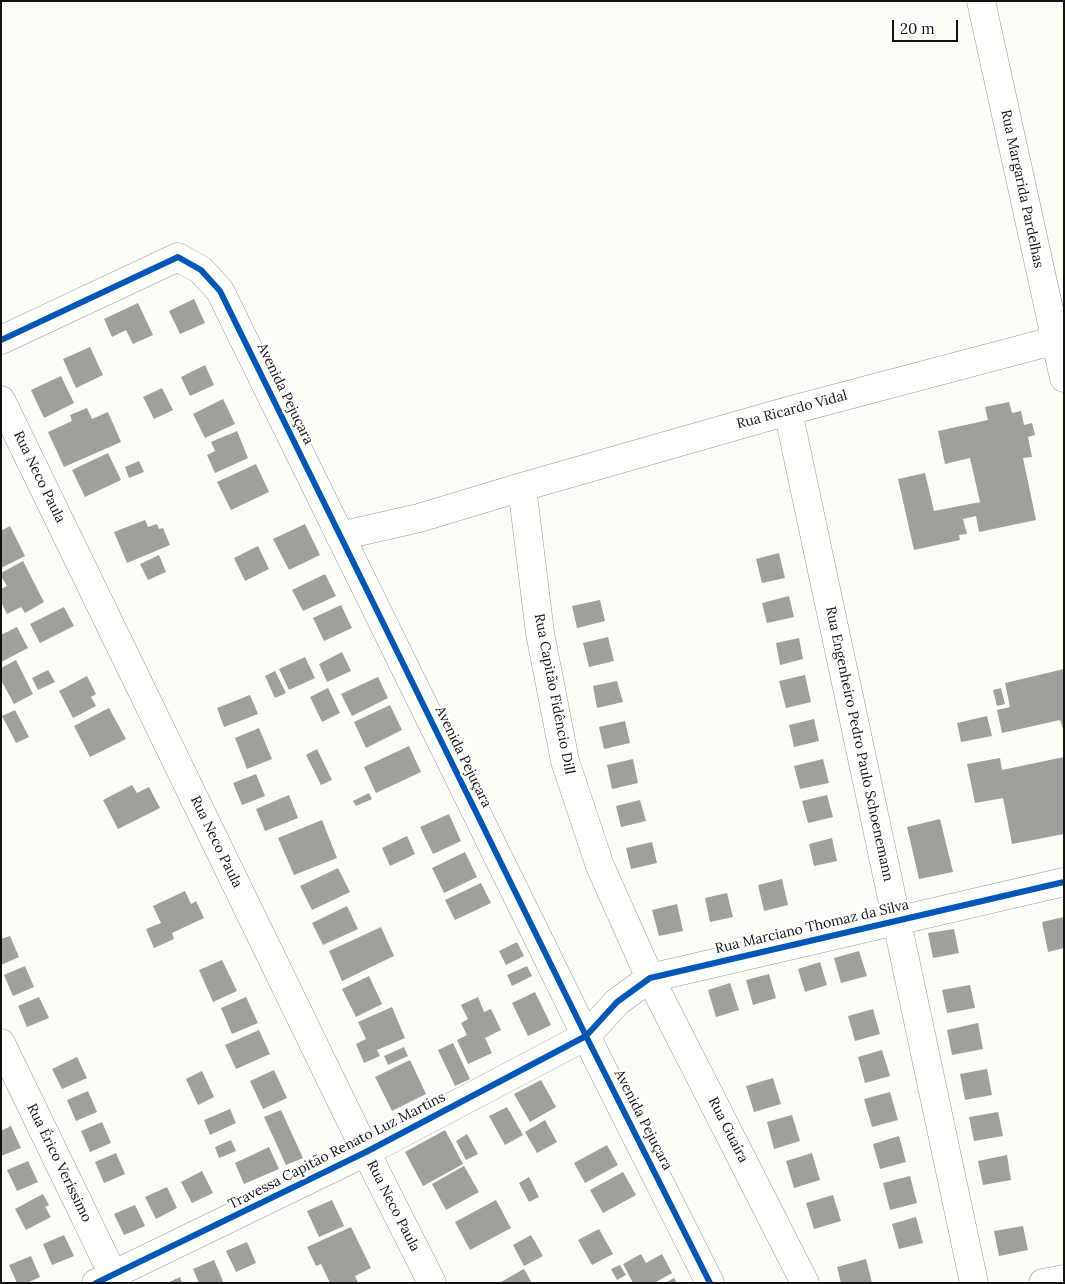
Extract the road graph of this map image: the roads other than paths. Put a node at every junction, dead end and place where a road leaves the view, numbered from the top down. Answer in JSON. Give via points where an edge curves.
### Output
{"nodes":[{"id":1,"x":981,"y":1,"type":"edge"},
{"id":2,"x":1059,"y":339,"type":"edge"},
{"id":3,"x":1,"y":340,"type":"edge"},
{"id":4,"x":1064,"y":378,"type":"edge"},
{"id":5,"x":1,"y":400,"type":"edge"},
{"id":6,"x":788,"y":411,"type":"junction"},
{"id":7,"x":522,"y":487,"type":"junction"},
{"id":8,"x":340,"y":536,"type":"junction"},
{"id":9,"x":1064,"y":882,"type":"edge"},
{"id":10,"x":897,"y":920,"type":"junction"},
{"id":11,"x":650,"y":978,"type":"junction"},
{"id":12,"x":586,"y":1036,"type":"junction"},
{"id":13,"x":1,"y":1043,"type":"edge"},
{"id":14,"x":366,"y":1152,"type":"junction"},
{"id":15,"x":1064,"y":1279,"type":"edge"},
{"id":16,"x":109,"y":1280,"type":"edge"},
{"id":17,"x":432,"y":1283,"type":"edge"},
{"id":18,"x":710,"y":1283,"type":"edge"},
{"id":19,"x":805,"y":1283,"type":"edge"},
{"id":20,"x":974,"y":1283,"type":"edge"},
{"id":21,"x":1043,"y":1283,"type":"edge"}],
"edges":[{"from":1,"to":2,"type":"street","name":"Rua Margarida Pardelhas"},
{"from":2,"to":4,"type":"street","name":"Rua Margarida Pardelhas"},
{"from":2,"to":6,"type":"street","name":"Rua Ricardo Vidal"},
{"from":3,"to":8,"type":"street","name":"Avenida Pejuçara","via":[[178,257],[201,270],[220,291]]},
{"from":5,"to":14,"type":"street","name":"Rua Neco Paula"},
{"from":6,"to":7,"type":"street","name":"Rua Ricardo Vidal"},
{"from":6,"to":10,"type":"street","name":"Rua Engenheiro Pedro Paulo Schoenemann"},
{"from":7,"to":8,"type":"street","name":"Rua Ricardo Vidal","via":[[419,518]]},
{"from":7,"to":11,"type":"street","name":"Rua Capitão Fidêncio Dill","via":[[540,633],[565,762],[600,866]]},
{"from":8,"to":12,"type":"street","name":"Avenida Pejuçara"},
{"from":9,"to":10,"type":"street","name":"Rua Marciano Thomaz da Silva"},
{"from":10,"to":11,"type":"street","name":"Rua Marciano Thomaz da Silva"},
{"from":10,"to":20,"type":"street","name":"Rua Engenheiro Pedro Paulo Schoenemann"},
{"from":11,"to":12,"type":"street","name":"Rua Marciano Thomaz da Silva","via":[[617,1002]]},
{"from":11,"to":19,"type":"street","name":"Rua Guaíra"},
{"from":12,"to":14,"type":"street","name":"Travessa Capitão Renato Luz Martins"},
{"from":12,"to":18,"type":"street","name":"Avenida Pejuçara"},
{"from":13,"to":16,"type":"street","name":"Rua Érico Veríssimo"},
{"from":14,"to":16,"type":"street","name":"Travessa Capitão Renato Luz Martins"},
{"from":14,"to":17,"type":"street","name":"Rua Neco Paula"},
{"from":15,"to":21,"type":"street"}]}
